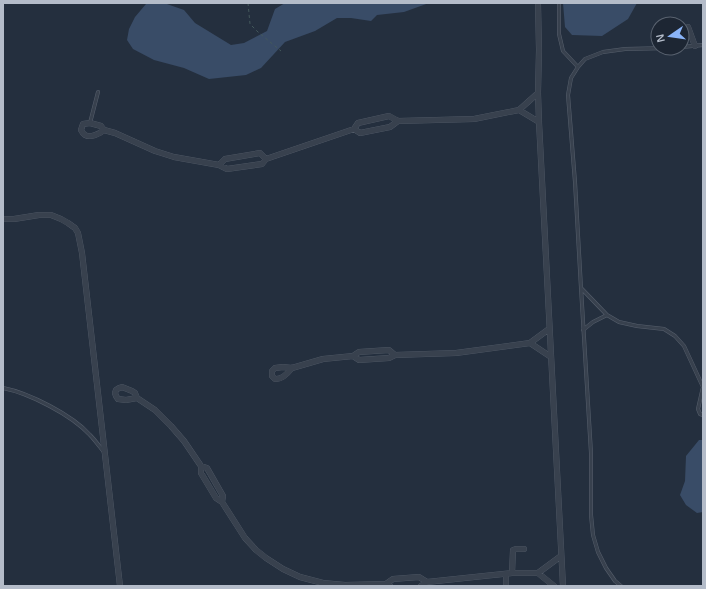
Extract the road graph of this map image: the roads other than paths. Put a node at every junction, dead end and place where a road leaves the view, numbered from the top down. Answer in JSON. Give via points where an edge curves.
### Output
{"nodes":[{"id":1,"x":538,"y":3,"type":"edge"},
{"id":2,"x":559,"y":3,"type":"edge"},
{"id":3,"x":690,"y":32,"type":"edge"},
{"id":4,"x":703,"y":45,"type":"edge"},
{"id":5,"x":690,"y":46,"type":"edge"},
{"id":6,"x":695,"y":46,"type":"junction"},
{"id":7,"x":650,"y":48,"type":"edge"},
{"id":8,"x":578,"y":67,"type":"junction"},
{"id":9,"x":98,"y":92,"type":"dead end"},
{"id":10,"x":538,"y":93,"type":"junction"},
{"id":11,"x":519,"y":110,"type":"junction"},
{"id":12,"x":398,"y":121,"type":"junction"},
{"id":13,"x":539,"y":122,"type":"junction"},
{"id":14,"x":90,"y":123,"type":"junction"},
{"id":15,"x":354,"y":129,"type":"junction"},
{"id":16,"x":104,"y":130,"type":"junction"},
{"id":17,"x":266,"y":158,"type":"junction"},
{"id":18,"x":219,"y":164,"type":"junction"},
{"id":19,"x":3,"y":219,"type":"edge"},
{"id":20,"x":581,"y":288,"type":"junction"},
{"id":21,"x":606,"y":315,"type":"junction"},
{"id":22,"x":549,"y":329,"type":"junction"},
{"id":23,"x":583,"y":330,"type":"junction"},
{"id":24,"x":530,"y":343,"type":"junction"},
{"id":25,"x":551,"y":357,"type":"junction"},
{"id":26,"x":292,"y":368,"type":"dead end"},
{"id":27,"x":703,"y":387,"type":"edge"},
{"id":28,"x":3,"y":388,"type":"edge"},
{"id":29,"x":137,"y":398,"type":"dead end"},
{"id":30,"x":703,"y":415,"type":"edge"},
{"id":31,"x":105,"y":453,"type":"junction"},
{"id":32,"x":524,"y":548,"type":"dead end"},
{"id":33,"x":561,"y":556,"type":"junction"},
{"id":34,"x":538,"y":573,"type":"junction"},
{"id":35,"x":509,"y":574,"type":"junction"},
{"id":36,"x":427,"y":582,"type":"junction"},
{"id":37,"x":388,"y":585,"type":"edge"},
{"id":38,"x":120,"y":586,"type":"edge"},
{"id":39,"x":421,"y":586,"type":"edge"},
{"id":40,"x":506,"y":586,"type":"edge"},
{"id":41,"x":554,"y":586,"type":"edge"},
{"id":42,"x":563,"y":586,"type":"edge"},
{"id":43,"x":622,"y":586,"type":"edge"}],
"edges":[{"from":1,"to":10,"type":"street"},
{"from":2,"to":8,"type":"lane","via":[[559,34],[563,51]]},
{"from":3,"to":6,"type":"street"},
{"from":4,"to":6,"type":"lane"},
{"from":5,"to":6,"type":"lane"},
{"from":7,"to":8,"type":"lane","via":[[603,52],[585,60]]},
{"from":8,"to":20,"type":"lane","via":[[571,78],[568,95]]},
{"from":9,"to":14,"type":"lane"},
{"from":10,"to":11,"type":"street"},
{"from":10,"to":13,"type":"street"},
{"from":11,"to":12,"type":"street","via":[[474,119]]},
{"from":11,"to":13,"type":"street"},
{"from":12,"to":15,"type":"street","via":[[390,127],[360,133]]},
{"from":12,"to":15,"type":"street","via":[[389,116],[358,123]]},
{"from":13,"to":22,"type":"street"},
{"from":14,"to":16,"type":"street","via":[[101,126]]},
{"from":14,"to":16,"type":"street","via":[[82,126],[82,132],[86,136],[102,133]]},
{"from":15,"to":17,"type":"street"},
{"from":16,"to":18,"type":"street","via":[[174,157]]},
{"from":17,"to":18,"type":"street","via":[[260,153],[225,159]]},
{"from":17,"to":18,"type":"street","via":[[262,164],[227,169]]},
{"from":19,"to":31,"type":"street","via":[[51,215],[68,223],[78,233]]},
{"from":20,"to":21,"type":"lane"},
{"from":20,"to":23,"type":"lane"},
{"from":21,"to":23,"type":"lane"},
{"from":21,"to":27,"type":"lane","via":[[619,322],[664,329],[675,336],[684,346]]},
{"from":22,"to":24,"type":"street"},
{"from":22,"to":25,"type":"street"},
{"from":23,"to":43,"type":"lane","via":[[591,453],[593,536],[606,568]]},
{"from":24,"to":25,"type":"street"},
{"from":24,"to":26,"type":"street","via":[[456,353],[395,355],[389,350],[359,352],[353,356],[324,359]]},
{"from":25,"to":33,"type":"street"},
{"from":27,"to":30,"type":"lane","via":[[698,410]]},
{"from":28,"to":31,"type":"lane","via":[[41,401],[74,420]]},
{"from":29,"to":37,"type":"street","via":[[155,410],[184,441],[201,466],[201,473],[216,498],[222,502],[245,538],[266,558],[300,577],[333,585]]},
{"from":31,"to":38,"type":"street"},
{"from":32,"to":35,"type":"street","via":[[513,550]]},
{"from":33,"to":34,"type":"street"},
{"from":33,"to":42,"type":"street"},
{"from":34,"to":35,"type":"street"},
{"from":34,"to":41,"type":"street"},
{"from":35,"to":36,"type":"street"},
{"from":35,"to":40,"type":"street"},
{"from":36,"to":37,"type":"street","via":[[419,578],[393,579]]},
{"from":36,"to":39,"type":"street"}]}
